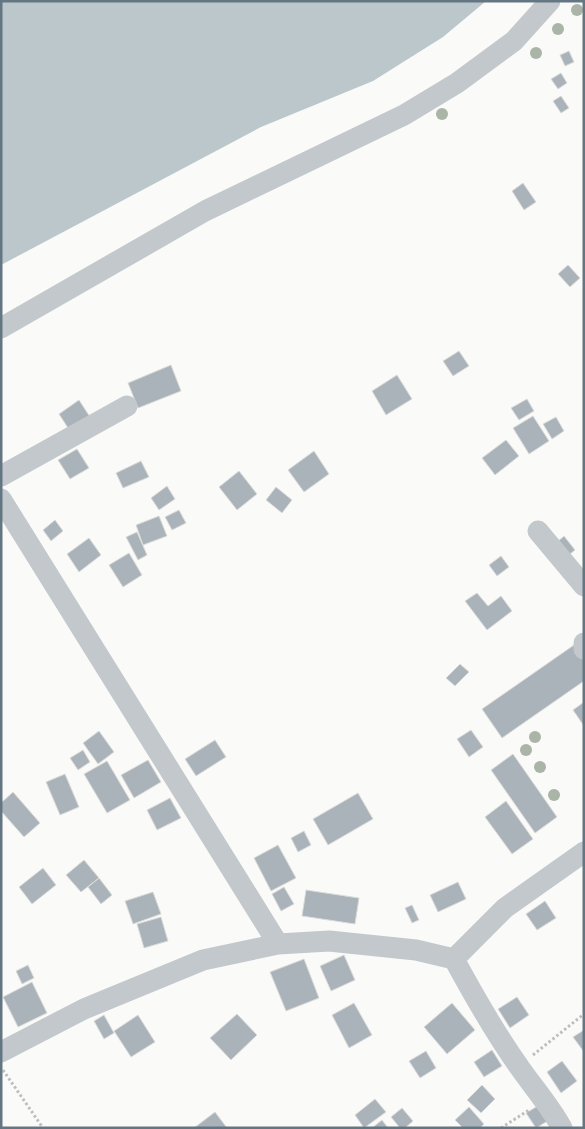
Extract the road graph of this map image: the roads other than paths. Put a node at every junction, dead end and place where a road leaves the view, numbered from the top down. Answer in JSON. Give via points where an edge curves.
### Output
{"nodes":[{"id":1,"x":550,"y":1,"type":"edge"},
{"id":2,"x":1,"y":328,"type":"edge"},
{"id":3,"x":127,"y":406,"type":"dead end"},
{"id":4,"x":1,"y":476,"type":"edge"},
{"id":5,"x":1,"y":499,"type":"edge"},
{"id":6,"x":538,"y":532,"type":"dead end"},
{"id":7,"x":584,"y":586,"type":"edge"},
{"id":8,"x":584,"y":643,"type":"edge"},
{"id":9,"x":584,"y":649,"type":"edge"},
{"id":10,"x":584,"y":852,"type":"edge"},
{"id":11,"x":278,"y":944,"type":"junction"},
{"id":12,"x":454,"y":959,"type":"junction"},
{"id":13,"x":1,"y":1052,"type":"edge"},
{"id":14,"x":562,"y":1128,"type":"edge"}],
"edges":[{"from":1,"to":2,"type":"street","via":[[514,42],[458,83],[404,115],[205,212]]},
{"from":3,"to":4,"type":"street"},
{"from":5,"to":11,"type":"street"},
{"from":6,"to":7,"type":"street"},
{"from":8,"to":9,"type":"street"},
{"from":10,"to":12,"type":"street","via":[[505,908]]},
{"from":11,"to":12,"type":"street","via":[[330,941],[416,950]]},
{"from":11,"to":13,"type":"street","via":[[203,960],[84,1009]]},
{"from":12,"to":14,"type":"street","via":[[475,1000]]}]}
